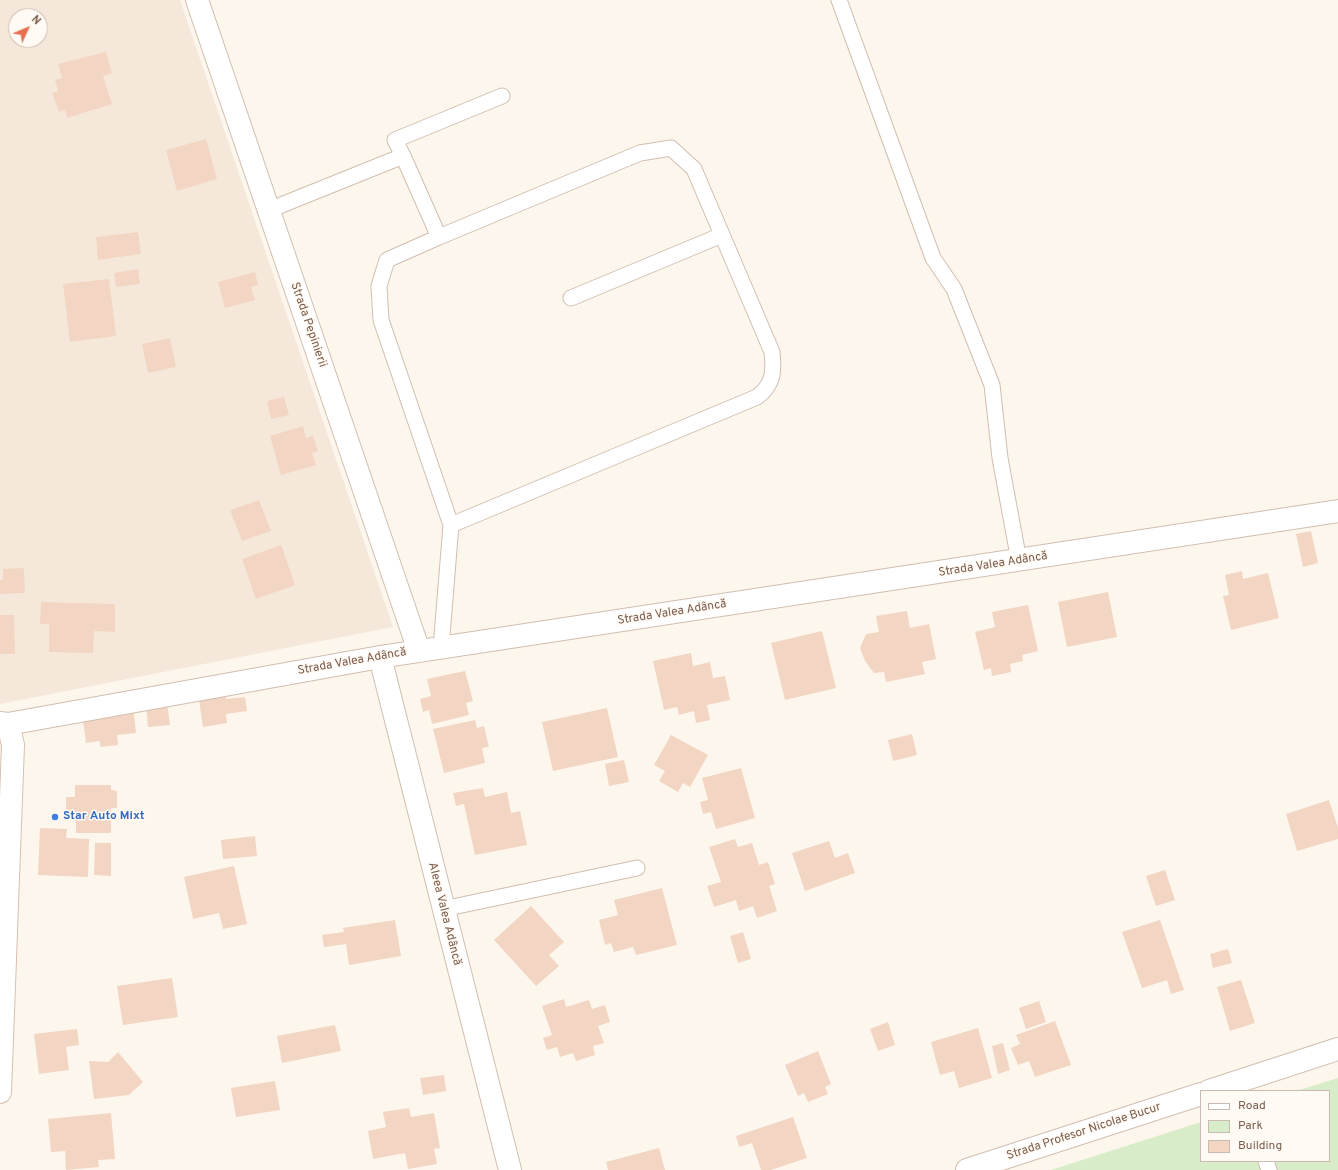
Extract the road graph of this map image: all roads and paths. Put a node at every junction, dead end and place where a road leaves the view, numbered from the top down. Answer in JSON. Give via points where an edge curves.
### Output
{"nodes":[{"id":1,"x":197,"y":0,"type":"edge"},
{"id":2,"x":839,"y":0,"type":"edge"},
{"id":3,"x":502,"y":96,"type":"dead end"},
{"id":4,"x":403,"y":156,"type":"junction"},
{"id":5,"x":269,"y":210,"type":"junction"},
{"id":6,"x":722,"y":235,"type":"junction"},
{"id":7,"x":439,"y":237,"type":"junction"},
{"id":8,"x":571,"y":298,"type":"dead end"},
{"id":9,"x":1338,"y":511,"type":"edge"},
{"id":10,"x":451,"y":525,"type":"junction"},
{"id":11,"x":1019,"y":561,"type":"junction"},
{"id":12,"x":441,"y":648,"type":"junction"},
{"id":13,"x":419,"y":651,"type":"junction"},
{"id":14,"x":380,"y":657,"type":"junction"},
{"id":15,"x":4,"y":724,"type":"edge"},
{"id":16,"x":637,"y":868,"type":"dead end"},
{"id":17,"x":443,"y":909,"type":"junction"},
{"id":18,"x":1338,"y":1049,"type":"edge"},
{"id":19,"x":1212,"y":1090,"type":"edge"},
{"id":20,"x":0,"y":1092,"type":"edge"},
{"id":21,"x":1200,"y":1094,"type":"edge"},
{"id":22,"x":510,"y":1170,"type":"edge"},
{"id":23,"x":968,"y":1170,"type":"edge"}],
"edges":[{"from":1,"to":5,"type":"street","name":"Strada Pepinierii"},
{"from":2,"to":11,"type":"lane","via":[[933,258],[954,290],[992,385],[1000,458]]},
{"from":3,"to":4,"type":"lane","via":[[395,140]]},
{"from":4,"to":5,"type":"lane"},
{"from":4,"to":7,"type":"lane"},
{"from":5,"to":13,"type":"street","name":"Strada Pepinierii"},
{"from":6,"to":7,"type":"lane","via":[[694,169],[671,148],[640,153]]},
{"from":6,"to":8,"type":"lane"},
{"from":6,"to":10,"type":"lane","via":[[772,352],[774,372],[767,390],[758,397]]},
{"from":7,"to":10,"type":"lane","via":[[388,260],[379,286],[381,320]]},
{"from":9,"to":11,"type":"street","name":"Strada Valea Adâncă"},
{"from":10,"to":12,"type":"lane"},
{"from":11,"to":12,"type":"street","name":"Strada Valea Adâncă"},
{"from":12,"to":13,"type":"street","name":"Strada Valea Adâncă"},
{"from":13,"to":14,"type":"street","name":"Strada Valea Adâncă"},
{"from":14,"to":15,"type":"street","name":"Strada Valea Adâncă"},
{"from":14,"to":17,"type":"street","name":"Aleea Valea Adâncă"},
{"from":15,"to":20,"type":"street","via":[[13,745]]},
{"from":16,"to":17,"type":"lane"},
{"from":17,"to":22,"type":"street","name":"Aleea Valea Adâncă"},
{"from":18,"to":19,"type":"street"},
{"from":21,"to":23,"type":"street","name":"Strada Profesor Nicolae Bucur"}]}
